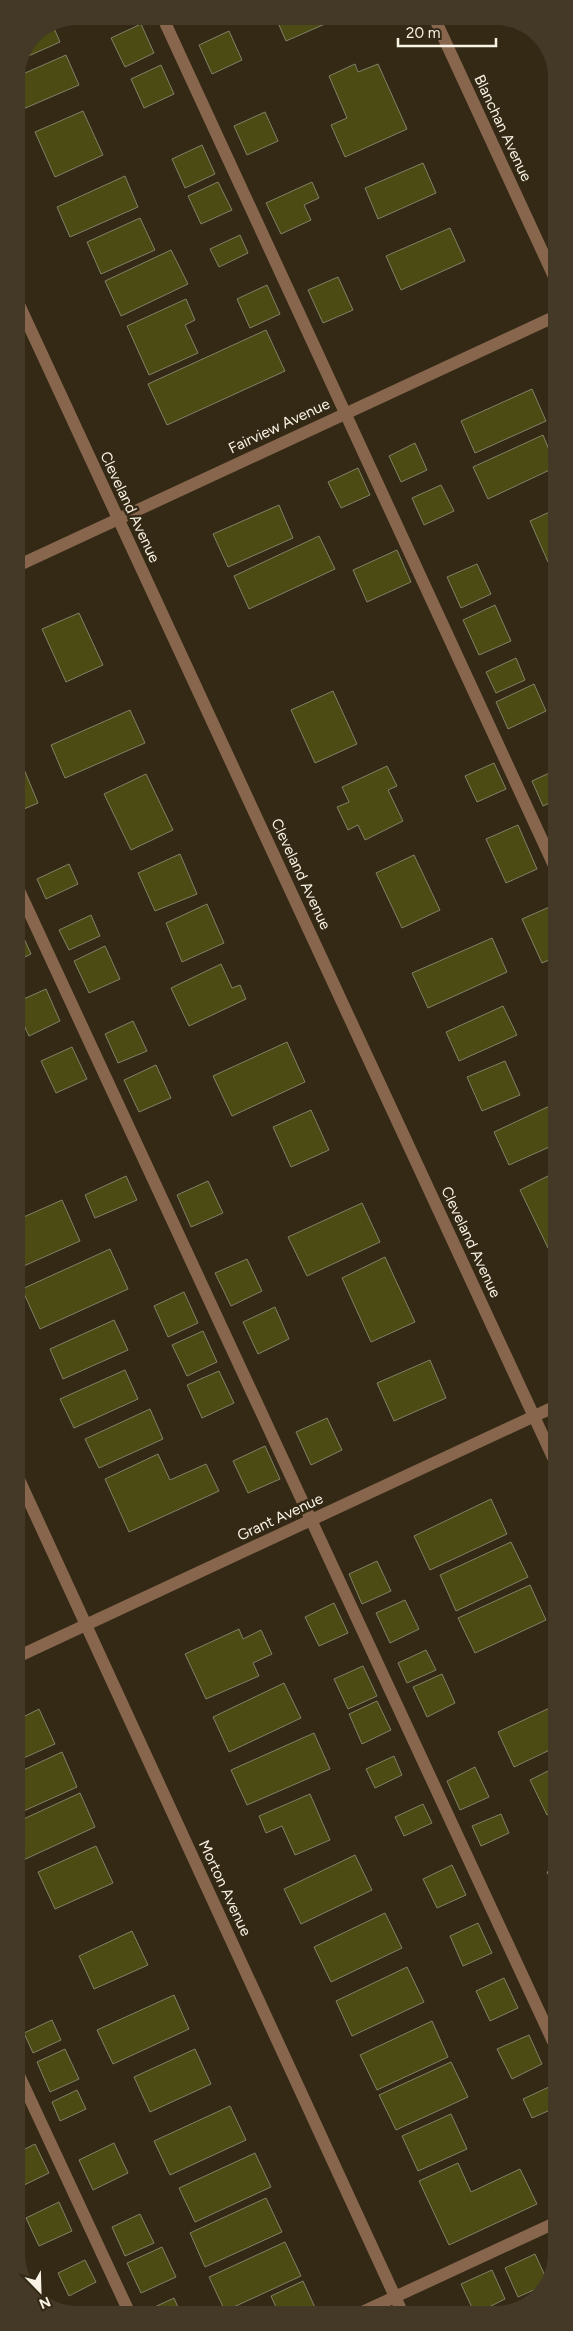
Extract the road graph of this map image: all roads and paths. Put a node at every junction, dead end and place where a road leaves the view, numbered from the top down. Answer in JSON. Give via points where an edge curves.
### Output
{"nodes":[{"id":1,"x":166,"y":25,"type":"edge"},
{"id":2,"x":438,"y":25,"type":"edge"},
{"id":3,"x":548,"y":264,"type":"edge"},
{"id":4,"x":25,"y":318,"type":"edge"},
{"id":5,"x":548,"y":320,"type":"edge"},
{"id":6,"x":346,"y":413,"type":"junction"},
{"id":7,"x":118,"y":519,"type":"junction"},
{"id":8,"x":25,"y":562,"type":"edge"},
{"id":9,"x":548,"y":853,"type":"edge"},
{"id":10,"x":25,"y":903,"type":"edge"},
{"id":11,"x":548,"y":1410,"type":"edge"},
{"id":12,"x":534,"y":1416,"type":"junction"},
{"id":13,"x":548,"y":1447,"type":"edge"},
{"id":14,"x":25,"y":1492,"type":"edge"},
{"id":15,"x":310,"y":1520,"type":"junction"},
{"id":16,"x":86,"y":1625,"type":"junction"},
{"id":17,"x":25,"y":1653,"type":"edge"},
{"id":18,"x":548,"y":2031,"type":"edge"},
{"id":19,"x":25,"y":2087,"type":"edge"},
{"id":20,"x":548,"y":2226,"type":"edge"},
{"id":21,"x":396,"y":2297,"type":"junction"},
{"id":22,"x":126,"y":2306,"type":"edge"},
{"id":23,"x":376,"y":2306,"type":"edge"},
{"id":24,"x":400,"y":2306,"type":"edge"}],
"edges":[{"from":1,"to":6,"type":"street"},
{"from":2,"to":3,"type":"street","name":"Blanchan Avenue"},
{"from":4,"to":7,"type":"street","name":"Cleveland Avenue"},
{"from":5,"to":6,"type":"street","name":"Fairview Avenue"},
{"from":6,"to":7,"type":"street","name":"Fairview Avenue"},
{"from":6,"to":9,"type":"street"},
{"from":7,"to":8,"type":"street","name":"Fairview Avenue"},
{"from":7,"to":12,"type":"street","name":"Cleveland Avenue"},
{"from":10,"to":15,"type":"street"},
{"from":11,"to":12,"type":"street","name":"Grant Avenue"},
{"from":12,"to":13,"type":"street","name":"Cleveland Avenue"},
{"from":12,"to":15,"type":"street","name":"Grant Avenue"},
{"from":14,"to":16,"type":"street","name":"Morton Avenue"},
{"from":15,"to":16,"type":"street","name":"Grant Avenue"},
{"from":15,"to":18,"type":"street"},
{"from":16,"to":17,"type":"street","name":"Grant Avenue"},
{"from":16,"to":21,"type":"street","name":"Morton Avenue"},
{"from":19,"to":22,"type":"street"},
{"from":20,"to":21,"type":"street"},
{"from":21,"to":23,"type":"street"},
{"from":21,"to":24,"type":"street","name":"Morton Avenue"}]}
